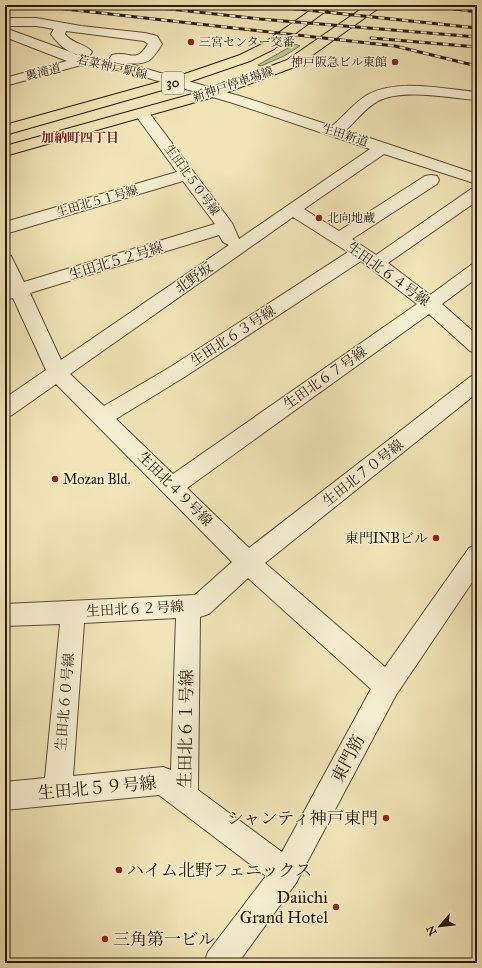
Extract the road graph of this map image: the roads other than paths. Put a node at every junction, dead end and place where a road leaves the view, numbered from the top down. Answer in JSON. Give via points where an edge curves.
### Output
{"nodes":[{"id":1,"x":327,"y":5,"type":"edge"},
{"id":2,"x":376,"y":5,"type":"edge"},
{"id":3,"x":5,"y":22,"type":"edge"},
{"id":4,"x":21,"y":22,"type":"junction"},
{"id":5,"x":62,"y":26,"type":"junction"},
{"id":6,"x":11,"y":34,"type":"edge"},
{"id":7,"x":81,"y":61,"type":"junction"},
{"id":8,"x":5,"y":82,"type":"edge"},
{"id":9,"x":175,"y":82,"type":"junction"},
{"id":10,"x":212,"y":93,"type":"junction"},
{"id":11,"x":477,"y":96,"type":"edge"},
{"id":12,"x":142,"y":113,"type":"junction"},
{"id":13,"x":5,"y":130,"type":"edge"},
{"id":14,"x":336,"y":131,"type":"junction"},
{"id":15,"x":383,"y":147,"type":"junction"},
{"id":16,"x":5,"y":151,"type":"edge"},
{"id":17,"x":188,"y":174,"type":"junction"},
{"id":18,"x":477,"y":179,"type":"edge"},
{"id":19,"x":431,"y":180,"type":"dead end"},
{"id":20,"x":477,"y":193,"type":"edge"},
{"id":21,"x":293,"y":210,"type":"junction"},
{"id":22,"x":5,"y":228,"type":"edge"},
{"id":23,"x":226,"y":228,"type":"junction"},
{"id":24,"x":339,"y":239,"type":"junction"},
{"id":25,"x":240,"y":246,"type":"junction"},
{"id":26,"x":368,"y":258,"type":"junction"},
{"id":27,"x":5,"y":260,"type":"edge"},
{"id":28,"x":477,"y":269,"type":"edge"},
{"id":29,"x":12,"y":292,"type":"edge"},
{"id":30,"x":430,"y":304,"type":"junction"},
{"id":31,"x":477,"y":346,"type":"edge"},
{"id":32,"x":57,"y":373,"type":"junction"},
{"id":33,"x":477,"y":382,"type":"edge"},
{"id":34,"x":5,"y":409,"type":"edge"},
{"id":35,"x":103,"y":417,"type":"junction"},
{"id":36,"x":172,"y":486,"type":"junction"},
{"id":37,"x":477,"y":555,"type":"edge"},
{"id":38,"x":248,"y":563,"type":"junction"},
{"id":39,"x":188,"y":607,"type":"junction"},
{"id":40,"x":73,"y":612,"type":"junction"},
{"id":41,"x":5,"y":616,"type":"edge"},
{"id":42,"x":387,"y":686,"type":"junction"},
{"id":43,"x":58,"y":791,"type":"junction"},
{"id":44,"x":5,"y":796,"type":"edge"},
{"id":45,"x":184,"y":797,"type":"junction"},
{"id":46,"x":286,"y":873,"type":"junction"},
{"id":47,"x":219,"y":963,"type":"edge"}],
"edges":[{"from":1,"to":9,"type":"main road","name":"新神戸停車場線","number":"30","via":[[270,46],[245,58]]},
{"from":2,"to":10,"type":"main road","name":"新神戸停車場線","number":"30","via":[[292,63]]},
{"from":3,"to":4,"type":"street"},
{"from":4,"to":5,"type":"street"},
{"from":4,"to":6,"type":"street"},
{"from":5,"to":5,"type":"street","via":[[145,37],[152,39],[155,44],[147,57],[139,60],[98,56],[71,47],[62,41],[58,34]]},
{"from":6,"to":7,"type":"street","name":"若菜神戸駅線"},
{"from":7,"to":8,"type":"street","name":"裏滝道"},
{"from":7,"to":9,"type":"street","name":"若菜神戸駅線","via":[[125,67]]},
{"from":9,"to":10,"type":"street","name":"若菜神戸駅線"},
{"from":9,"to":13,"type":"main road","name":"新神戸停車場線","number":"30"},
{"from":10,"to":12,"type":"main road","name":"新神戸停車場線","number":"30"},
{"from":10,"to":14,"type":"street","name":"生田新道"},
{"from":11,"to":14,"type":"street","via":[[397,91],[382,93],[371,99]]},
{"from":12,"to":16,"type":"main road","name":"新神戸停車場線","number":"30"},
{"from":12,"to":17,"type":"street","name":"生田北５０号線"},
{"from":14,"to":15,"type":"street","name":"生田新道"},
{"from":15,"to":18,"type":"street","name":"生田新道"},
{"from":15,"to":21,"type":"street","name":"北野坂"},
{"from":17,"to":22,"type":"street","name":"生田北５１号線"},
{"from":17,"to":23,"type":"street","name":"生田北５０号線"},
{"from":19,"to":24,"type":"street"},
{"from":20,"to":26,"type":"street","name":"生田北６３号線"},
{"from":21,"to":24,"type":"street","name":"生田北６４号線"},
{"from":21,"to":25,"type":"street","name":"北野坂"},
{"from":23,"to":25,"type":"street","name":"生田北５０号線","via":[[229,238]]},
{"from":23,"to":29,"type":"street","name":"生田北５２号線"},
{"from":24,"to":26,"type":"street","name":"生田北６４号線"},
{"from":25,"to":32,"type":"street","name":"北野坂"},
{"from":26,"to":30,"type":"street","name":"生田北６４号線"},
{"from":26,"to":35,"type":"street","name":"生田北６３号線"},
{"from":27,"to":29,"type":"street","name":"生田北４９号線"},
{"from":28,"to":30,"type":"street","name":"生田北６７号線"},
{"from":29,"to":32,"type":"street","name":"生田北４９号線"},
{"from":30,"to":31,"type":"street","name":"生田北６４号線"},
{"from":30,"to":36,"type":"street","name":"生田北６７号線"},
{"from":32,"to":34,"type":"street","name":"北野坂"},
{"from":32,"to":35,"type":"street","name":"生田北４９号線"},
{"from":33,"to":38,"type":"street","name":"生田北７０号線"},
{"from":35,"to":36,"type":"street","name":"生田北４９号線"},
{"from":36,"to":38,"type":"street","name":"生田北４９号線"},
{"from":37,"to":42,"type":"street","name":"東門筋"},
{"from":38,"to":39,"type":"street","name":"生田北６２号線","via":[[200,606]]},
{"from":38,"to":42,"type":"street","name":"生田北４９号線"},
{"from":39,"to":40,"type":"street","name":"生田北６２号線"},
{"from":39,"to":45,"type":"street","name":"生田北６１号線"},
{"from":40,"to":41,"type":"street","name":"生田北６２号線"},
{"from":40,"to":43,"type":"street","name":"生田北６０号線"},
{"from":42,"to":46,"type":"street","name":"東門筋"},
{"from":43,"to":44,"type":"street","name":"生田北５９号線"},
{"from":43,"to":45,"type":"street","name":"生田北５９号線","via":[[163,781]]},
{"from":45,"to":46,"type":"street","name":"生田北６１号線"},
{"from":46,"to":47,"type":"street","name":"東門筋"}]}
